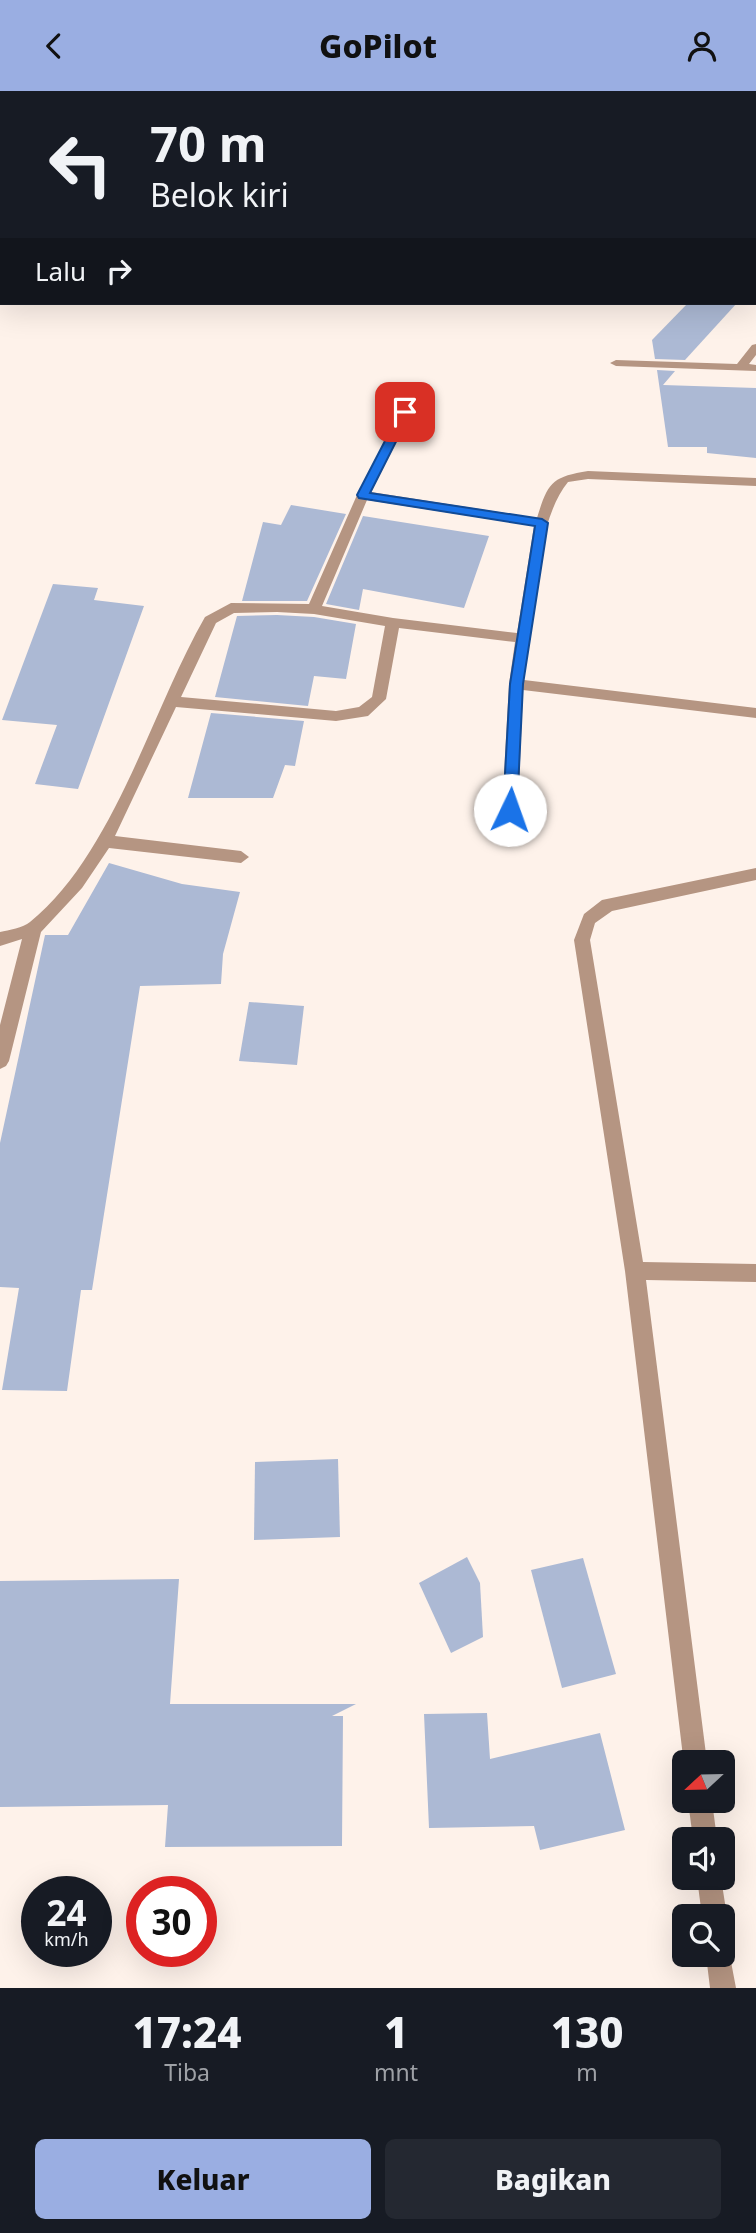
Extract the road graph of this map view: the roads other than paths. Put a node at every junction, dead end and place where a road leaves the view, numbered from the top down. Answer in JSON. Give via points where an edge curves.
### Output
{"nodes":[{"id":1,"x":756,"y":347,"type":"edge"},
{"id":2,"x":616,"y":363,"type":"dead end"},
{"id":3,"x":740,"y":368,"type":"junction"},
{"id":4,"x":756,"y":368,"type":"edge"},
{"id":5,"x":416,"y":392,"type":"dead end"},
{"id":6,"x":756,"y":482,"type":"edge"},
{"id":7,"x":363,"y":495,"type":"junction"},
{"id":8,"x":542,"y":523,"type":"junction"},
{"id":9,"x":314,"y":609,"type":"junction"},
{"id":10,"x":393,"y":622,"type":"junction"},
{"id":11,"x":523,"y":638,"type":"junction"},
{"id":12,"x":516,"y":684,"type":"junction"},
{"id":13,"x":172,"y":701,"type":"junction"},
{"id":14,"x":756,"y":713,"type":"edge"},
{"id":15,"x":510,"y":810,"type":"dead end"},
{"id":16,"x":105,"y":841,"type":"junction"},
{"id":17,"x":241,"y":857,"type":"dead end"},
{"id":18,"x":756,"y":874,"type":"edge"},
{"id":19,"x":34,"y":929,"type":"junction"},
{"id":20,"x":0,"y":939,"type":"edge"},
{"id":21,"x":6,"y":1010,"type":"edge"},
{"id":22,"x":0,"y":1061,"type":"edge"},
{"id":23,"x":635,"y":1271,"type":"junction"},
{"id":24,"x":756,"y":1273,"type":"edge"},
{"id":25,"x":694,"y":1750,"type":"edge"},
{"id":26,"x":720,"y":1967,"type":"edge"},
{"id":27,"x":723,"y":1988,"type":"edge"}],
"edges":[{"from":1,"to":3,"type":"street"},
{"from":2,"to":3,"type":"street"},
{"from":3,"to":4,"type":"street"},
{"from":5,"to":7,"type":"street"},
{"from":6,"to":8,"type":"street","via":[[572,476],[550,496]]},
{"from":7,"to":8,"type":"street"},
{"from":7,"to":9,"type":"street"},
{"from":8,"to":11,"type":"street"},
{"from":9,"to":10,"type":"street"},
{"from":9,"to":13,"type":"street","via":[[246,606],[219,613],[210,620]]},
{"from":10,"to":11,"type":"street"},
{"from":10,"to":13,"type":"street","via":[[379,699],[363,712],[337,716]]},
{"from":11,"to":12,"type":"street"},
{"from":12,"to":14,"type":"street"},
{"from":12,"to":15,"type":"street"},
{"from":13,"to":16,"type":"street"},
{"from":16,"to":17,"type":"street"},
{"from":16,"to":19,"type":"street","via":[[76,884]]},
{"from":18,"to":23,"type":"street","via":[[608,905],[589,916],[583,927]]},
{"from":19,"to":20,"type":"street"},
{"from":19,"to":21,"type":"street"},
{"from":21,"to":22,"type":"street"},
{"from":23,"to":24,"type":"street"},
{"from":23,"to":25,"type":"street"},
{"from":26,"to":27,"type":"street"}]}
